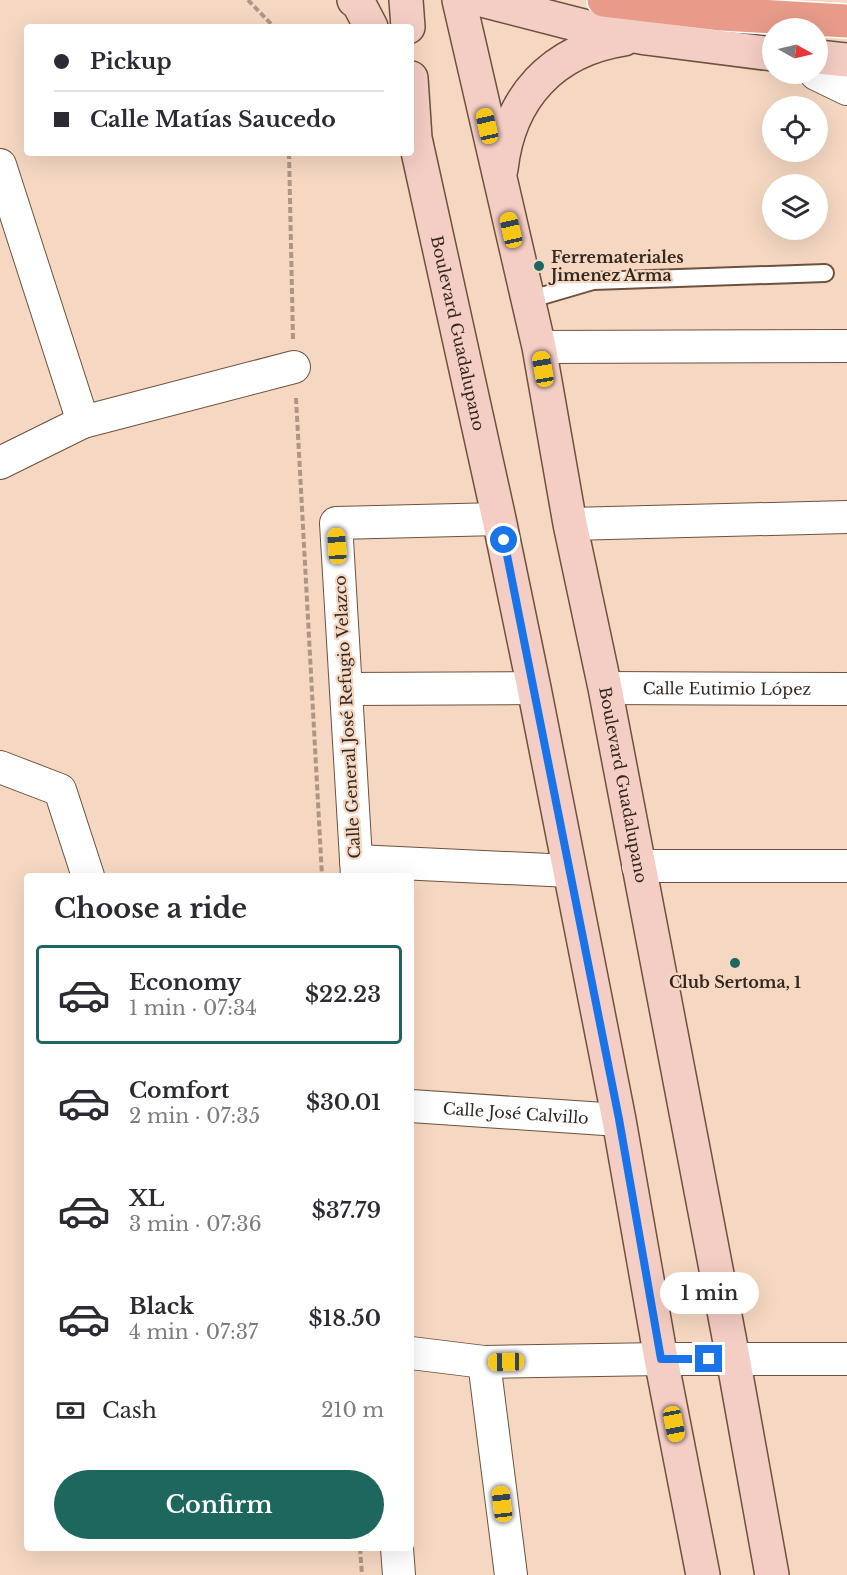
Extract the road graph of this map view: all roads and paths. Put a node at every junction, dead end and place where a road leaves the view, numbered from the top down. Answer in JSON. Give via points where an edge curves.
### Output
{"nodes":[{"id":1,"x":248,"y":0,"type":"edge"},
{"id":2,"x":354,"y":0,"type":"edge"},
{"id":3,"x":406,"y":0,"type":"edge"},
{"id":4,"x":459,"y":0,"type":"edge"},
{"id":5,"x":482,"y":0,"type":"edge"},
{"id":6,"x":560,"y":0,"type":"edge"},
{"id":7,"x":604,"y":0,"type":"edge"},
{"id":8,"x":847,"y":21,"type":"edge"},
{"id":9,"x":271,"y":24,"type":"edge"},
{"id":10,"x":369,"y":24,"type":"edge"},
{"id":11,"x":408,"y":24,"type":"edge"},
{"id":12,"x":587,"y":27,"type":"junction"},
{"id":13,"x":646,"y":38,"type":"junction"},
{"id":14,"x":762,"y":53,"type":"edge"},
{"id":15,"x":828,"y":58,"type":"edge"},
{"id":16,"x":847,"y":60,"type":"edge"},
{"id":17,"x":828,"y":80,"type":"edge"},
{"id":18,"x":847,"y":89,"type":"edge"},
{"id":19,"x":414,"y":124,"type":"edge"},
{"id":20,"x":289,"y":156,"type":"edge"},
{"id":21,"x":0,"y":165,"type":"edge"},
{"id":22,"x":501,"y":188,"type":"junction"},
{"id":23,"x":825,"y":273,"type":"dead end"},
{"id":24,"x":528,"y":300,"type":"junction"},
{"id":25,"x":847,"y":346,"type":"edge"},
{"id":26,"x":539,"y":347,"type":"junction"},
{"id":27,"x":294,"y":367,"type":"junction"},
{"id":28,"x":83,"y":422,"type":"junction"},
{"id":29,"x":0,"y":463,"type":"edge"},
{"id":30,"x":847,"y":517,"type":"edge"},
{"id":31,"x":499,"y":519,"type":"junction"},
{"id":32,"x":570,"y":524,"type":"junction"},
{"id":33,"x":534,"y":688,"type":"junction"},
{"id":34,"x":605,"y":688,"type":"junction"},
{"id":35,"x":346,"y":689,"type":"junction"},
{"id":36,"x":847,"y":689,"type":"edge"},
{"id":37,"x":0,"y":767,"type":"edge"},
{"id":38,"x":638,"y":866,"type":"junction"},
{"id":39,"x":847,"y":866,"type":"edge"},
{"id":40,"x":357,"y":869,"type":"edge"},
{"id":41,"x":570,"y":871,"type":"junction"},
{"id":42,"x":87,"y":873,"type":"edge"},
{"id":43,"x":322,"y":873,"type":"edge"},
{"id":44,"x":414,"y":1106,"type":"edge"},
{"id":45,"x":619,"y":1119,"type":"junction"},
{"id":46,"x":414,"y":1353,"type":"edge"},
{"id":47,"x":733,"y":1358,"type":"junction"},
{"id":48,"x":661,"y":1359,"type":"junction"},
{"id":49,"x":847,"y":1359,"type":"edge"},
{"id":50,"x":484,"y":1362,"type":"junction"},
{"id":51,"x":360,"y":1551,"type":"edge"},
{"id":52,"x":397,"y":1551,"type":"edge"},
{"id":53,"x":362,"y":1575,"type":"edge"},
{"id":54,"x":399,"y":1575,"type":"edge"},
{"id":55,"x":511,"y":1575,"type":"edge"},
{"id":56,"x":703,"y":1575,"type":"edge"},
{"id":57,"x":772,"y":1575,"type":"edge"}],
"edges":[{"from":1,"to":9,"type":"path"},
{"from":2,"to":10,"type":"main road"},
{"from":3,"to":11,"type":"main road"},
{"from":4,"to":22,"type":"main road","name":"Boulevard Guadalupano"},
{"from":5,"to":12,"type":"main road"},
{"from":6,"to":12,"type":"main road","via":[[565,10]]},
{"from":7,"to":8,"type":"main road","via":[[722,14]]},
{"from":12,"to":13,"type":"main road"},
{"from":13,"to":14,"type":"main road"},
{"from":13,"to":22,"type":"main road","via":[[601,43],[570,56],[543,76],[529,92],[510,128]]},
{"from":15,"to":16,"type":"main road"},
{"from":17,"to":18,"type":"street"},
{"from":19,"to":31,"type":"main road","name":"Boulevard Guadalupano"},
{"from":20,"to":27,"type":"path"},
{"from":21,"to":28,"type":"street"},
{"from":22,"to":24,"type":"main road","name":"Boulevard Guadalupano"},
{"from":23,"to":24,"type":"lane","via":[[593,281]]},
{"from":24,"to":26,"type":"main road","name":"Boulevard Guadalupano"},
{"from":25,"to":26,"type":"street"},
{"from":26,"to":32,"type":"main road","name":"Boulevard Guadalupano"},
{"from":27,"to":28,"type":"street"},
{"from":27,"to":43,"type":"path"},
{"from":28,"to":29,"type":"street"},
{"from":30,"to":32,"type":"street"},
{"from":31,"to":33,"type":"main road","name":"Boulevard Guadalupano"},
{"from":31,"to":35,"type":"street","name":"Calle General José Refugio Velazco","via":[[336,523]]},
{"from":32,"to":34,"type":"main road","name":"Boulevard Guadalupano"},
{"from":33,"to":35,"type":"street"},
{"from":33,"to":41,"type":"main road","name":"Boulevard Guadalupano"},
{"from":34,"to":36,"type":"street","name":"Calle Eutimio López"},
{"from":34,"to":38,"type":"main road","name":"Boulevard Guadalupano"},
{"from":35,"to":40,"type":"street","name":"Calle General José Refugio Velazco"},
{"from":37,"to":42,"type":"street","via":[[60,790]]},
{"from":38,"to":39,"type":"street"},
{"from":38,"to":47,"type":"main road","name":"Boulevard Guadalupano"},
{"from":40,"to":41,"type":"street"},
{"from":41,"to":45,"type":"main road","name":"Boulevard Guadalupano"},
{"from":44,"to":45,"type":"street","name":"Calle José Calvillo"},
{"from":45,"to":48,"type":"main road","name":"Boulevard Guadalupano"},
{"from":46,"to":50,"type":"street"},
{"from":47,"to":48,"type":"street"},
{"from":47,"to":49,"type":"street"},
{"from":47,"to":57,"type":"main road","name":"Boulevard Guadalupano"},
{"from":48,"to":50,"type":"street"},
{"from":48,"to":56,"type":"main road","name":"Boulevard Guadalupano"},
{"from":50,"to":55,"type":"street"},
{"from":51,"to":53,"type":"path"},
{"from":52,"to":54,"type":"street"}]}
